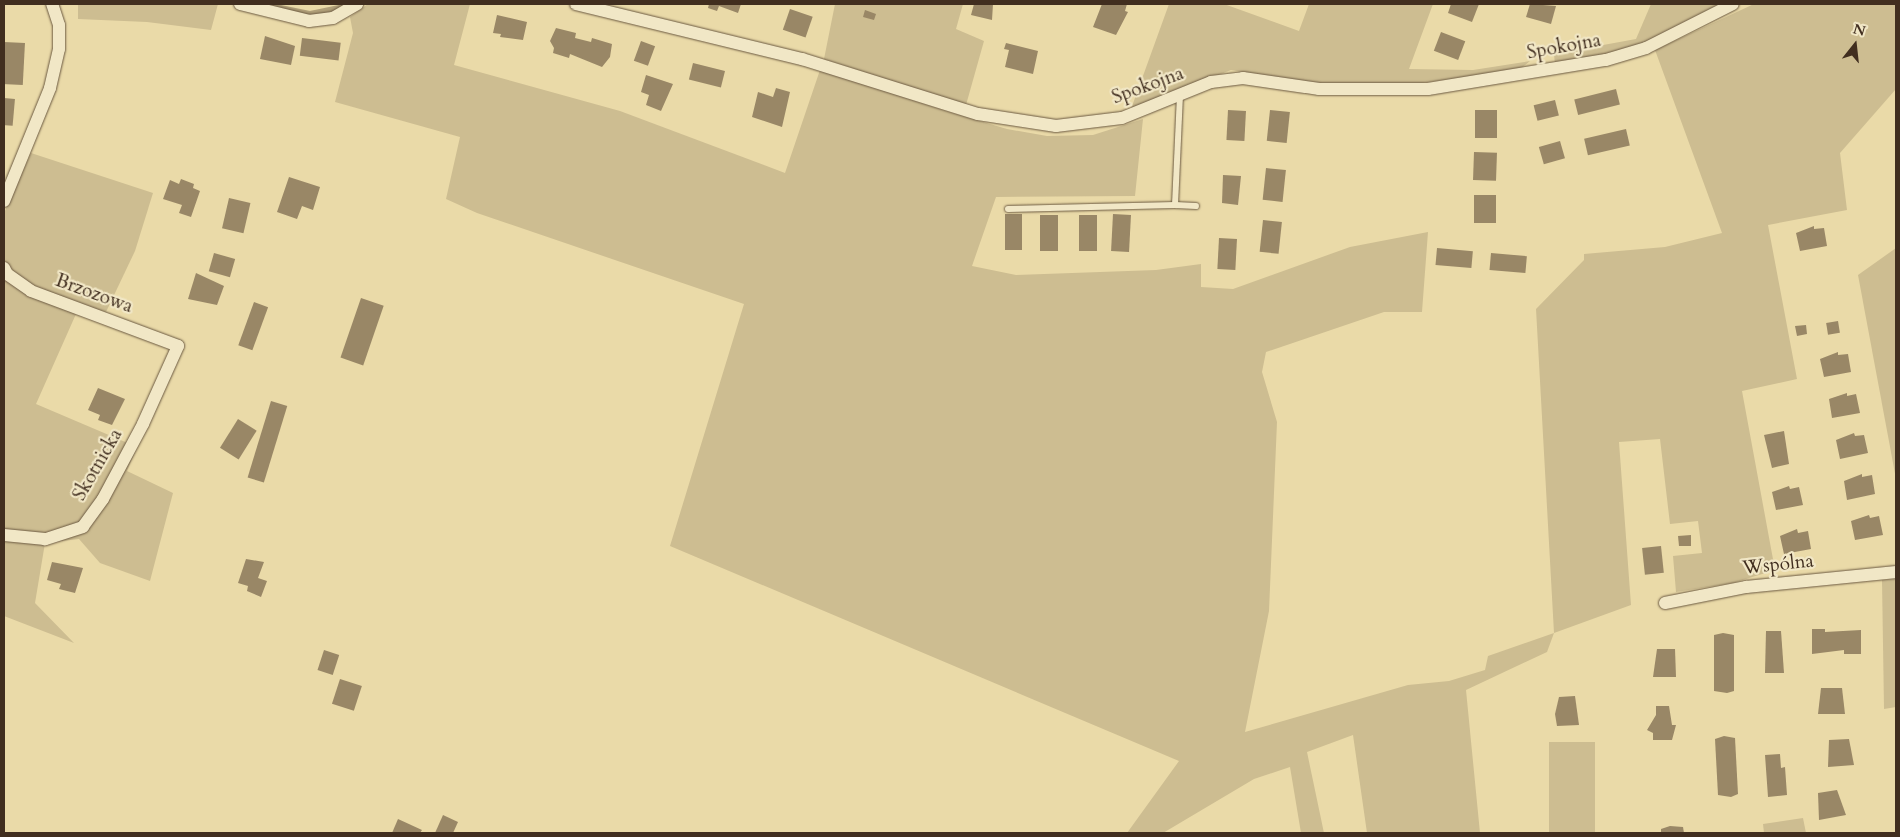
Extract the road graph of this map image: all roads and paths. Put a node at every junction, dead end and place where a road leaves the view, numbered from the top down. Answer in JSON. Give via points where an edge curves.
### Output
{"nodes":[{"id":1,"x":52,"y":4,"type":"edge"},
{"id":2,"x":240,"y":4,"type":"edge"},
{"id":3,"x":357,"y":4,"type":"edge"},
{"id":4,"x":576,"y":4,"type":"edge"},
{"id":5,"x":1733,"y":4,"type":"edge"},
{"id":6,"x":1180,"y":94,"type":"junction"},
{"id":7,"x":4,"y":201,"type":"edge"},
{"id":8,"x":1175,"y":205,"type":"junction"},
{"id":9,"x":1196,"y":206,"type":"dead end"},
{"id":10,"x":1008,"y":209,"type":"dead end"},
{"id":11,"x":4,"y":268,"type":"edge"},
{"id":12,"x":178,"y":346,"type":"joint"},
{"id":13,"x":4,"y":535,"type":"edge"},
{"id":14,"x":1896,"y":572,"type":"edge"},
{"id":15,"x":1665,"y":603,"type":"dead end"}],
"edges":[{"from":1,"to":7,"type":"street","via":[[59,26],[59,49],[50,88]]},
{"from":2,"to":3,"type":"street","via":[[309,21],[333,18]]},
{"from":4,"to":6,"type":"street","name":"Spokojna","via":[[802,59],[978,114],[1026,122],[1056,126],[1122,118]]},
{"from":5,"to":6,"type":"street","name":"Spokojna","via":[[1646,48],[1606,60],[1428,89],[1320,89],[1243,78],[1211,82]]},
{"from":6,"to":8,"type":"lane"},
{"from":8,"to":9,"type":"lane"},
{"from":8,"to":10,"type":"lane"},
{"from":11,"to":12,"type":"street","name":"Brzozowa","via":[[7,274],[31,291]]},
{"from":12,"to":13,"type":"street","name":"Skotnicka","via":[[143,424],[103,499],[83,528],[45,539]]},
{"from":14,"to":15,"type":"street","name":"Wspólna","via":[[1746,587]]}]}
